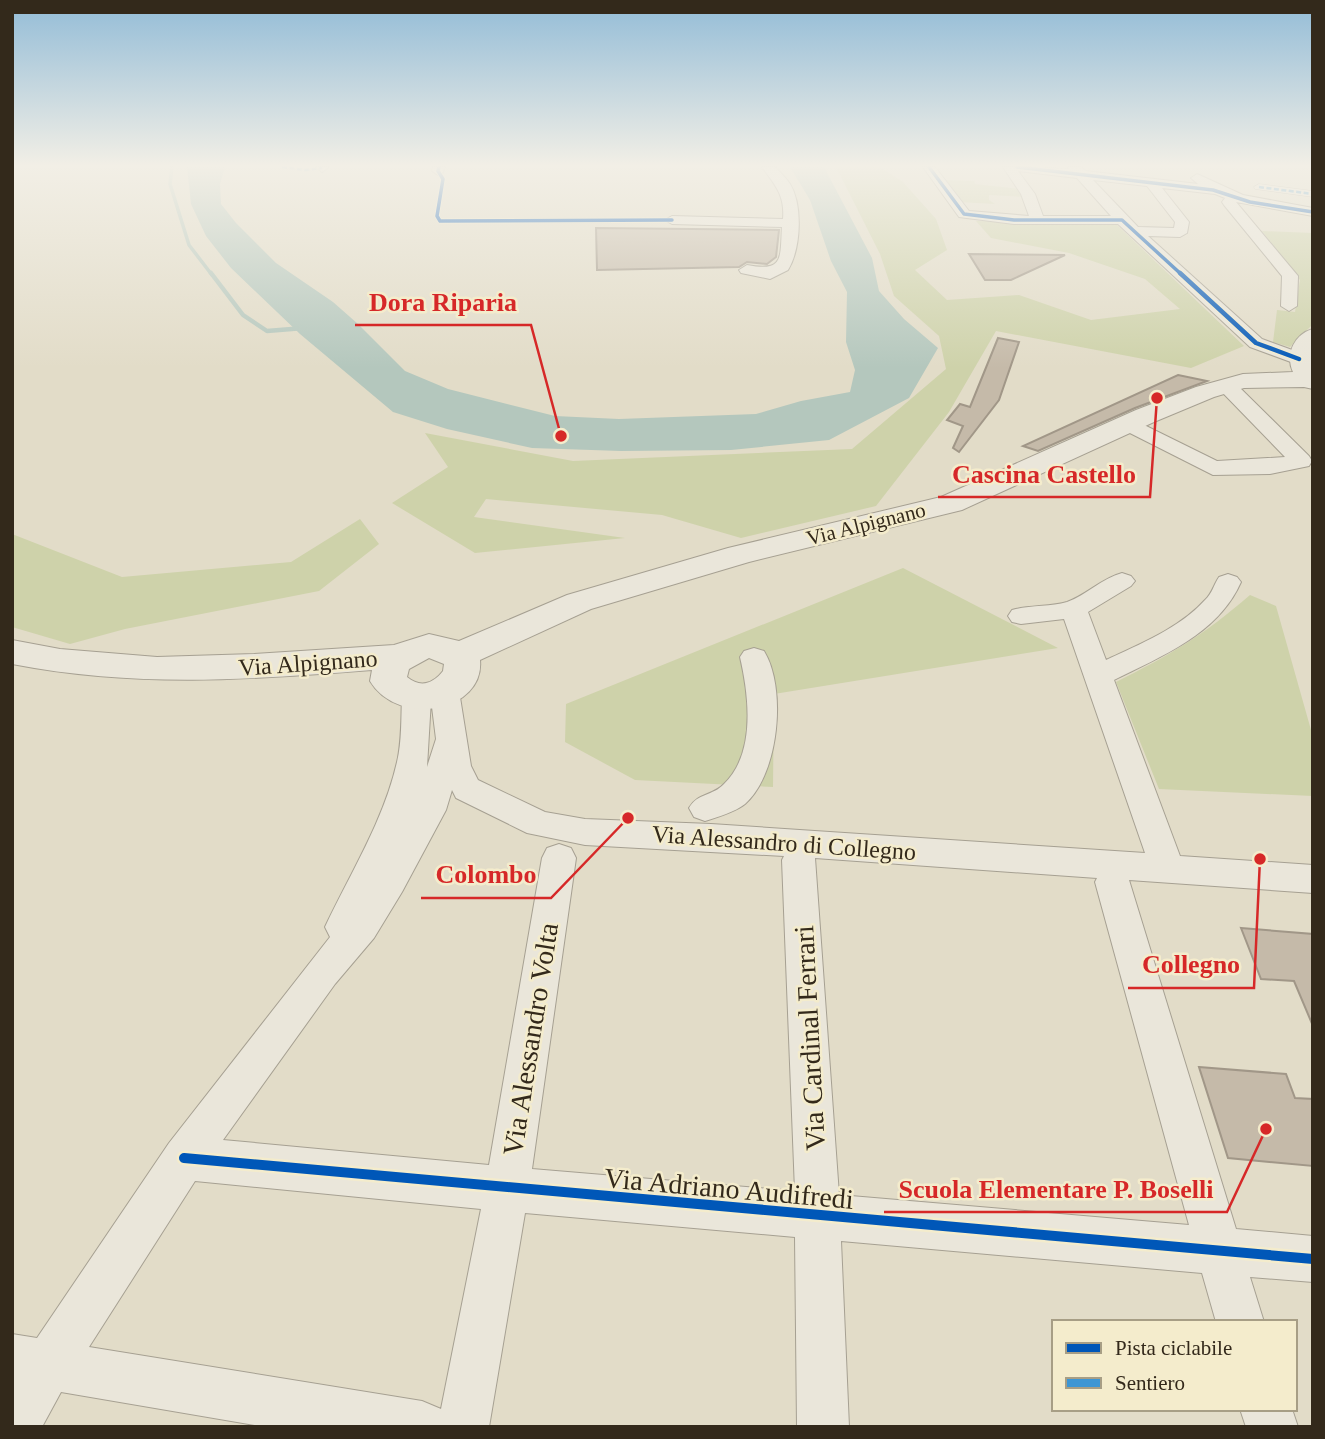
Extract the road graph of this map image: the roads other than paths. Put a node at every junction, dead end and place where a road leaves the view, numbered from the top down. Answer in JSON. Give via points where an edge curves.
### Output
{"nodes":[{"id":1,"x":789,"y":234,"type":"edge"},
{"id":2,"x":1138,"y":234,"type":"edge"},
{"id":3,"x":1256,"y":234,"type":"edge"},
{"id":4,"x":747,"y":270,"type":"dead end"},
{"id":5,"x":1289,"y":306,"type":"dead end"},
{"id":6,"x":1313,"y":337,"type":"edge"},
{"id":7,"x":1307,"y":373,"type":"edge"},
{"id":8,"x":1227,"y":386,"type":"junction"},
{"id":9,"x":1127,"y":424,"type":"junction"},
{"id":10,"x":1282,"y":442,"type":"junction"},
{"id":11,"x":1313,"y":442,"type":"edge"},
{"id":12,"x":1122,"y":581,"type":"dead end"},
{"id":13,"x":1228,"y":582,"type":"dead end"},
{"id":14,"x":1074,"y":610,"type":"junction"},
{"id":15,"x":1021,"y":616,"type":"dead end"},
{"id":16,"x":12,"y":652,"type":"edge"},
{"id":17,"x":459,"y":655,"type":"junction"},
{"id":18,"x":754,"y":657,"type":"dead end"},
{"id":19,"x":1098,"y":676,"type":"junction"},
{"id":20,"x":414,"y":684,"type":"junction"},
{"id":21,"x":452,"y":734,"type":"junction"},
{"id":22,"x":705,"y":808,"type":"dead end"},
{"id":23,"x":559,"y":858,"type":"dead end"},
{"id":24,"x":799,"y":860,"type":"dead end"},
{"id":25,"x":1168,"y":869,"type":"junction"},
{"id":26,"x":1313,"y":879,"type":"edge"},
{"id":27,"x":1112,"y":882,"type":"dead end"},
{"id":28,"x":322,"y":972,"type":"junction"},
{"id":29,"x":184,"y":1158,"type":"junction"},
{"id":30,"x":507,"y":1189,"type":"junction"},
{"id":31,"x":818,"y":1216,"type":"junction"},
{"id":32,"x":1219,"y":1251,"type":"junction"},
{"id":33,"x":1313,"y":1259,"type":"edge"},
{"id":34,"x":1239,"y":1320,"type":"edge"},
{"id":35,"x":30,"y":1362,"type":"edge"},
{"id":36,"x":13,"y":1427,"type":"edge"},
{"id":37,"x":422,"y":1427,"type":"edge"},
{"id":38,"x":463,"y":1427,"type":"edge"},
{"id":39,"x":823,"y":1427,"type":"edge"}],
"edges":[{"from":1,"to":4,"type":"street","via":[[783,267],[770,274]]},
{"from":2,"to":7,"type":"street","via":[[1256,343]]},
{"from":3,"to":5,"type":"street","via":[[1290,276]]},
{"from":6,"to":7,"type":"street","via":[[1305,343]]},
{"from":7,"to":8,"type":"street","name":"Via Alpignano"},
{"from":8,"to":9,"type":"street","name":"Via Alpignano"},
{"from":8,"to":10,"type":"street"},
{"from":9,"to":10,"type":"street","via":[[1220,469],[1301,461]]},
{"from":9,"to":17,"type":"street","name":"Via Alpignano","via":[[951,504],[739,555],[579,602]]},
{"from":10,"to":11,"type":"street"},
{"from":12,"to":14,"type":"street"},
{"from":13,"to":19,"type":"street","via":[[1217,604],[1198,620]]},
{"from":14,"to":15,"type":"street"},
{"from":14,"to":19,"type":"street"},
{"from":16,"to":20,"type":"street","name":"Via Alpignano","via":[[93,667],[216,669]]},
{"from":17,"to":20,"type":"street","via":[[429,646]]},
{"from":17,"to":20,"type":"street","via":[[465,670],[457,683]]},
{"from":18,"to":22,"type":"street","via":[[762,714],[757,758],[734,795]]},
{"from":19,"to":25,"type":"street"},
{"from":20,"to":21,"type":"street","name":"Via Alessandro di Collegno"},
{"from":20,"to":28,"type":"street","via":[[412,767]]},
{"from":21,"to":25,"type":"street","name":"Via Alessandro di Collegno","via":[[454,766],[467,789],[540,824],[585,832]]},
{"from":21,"to":28,"type":"street","via":[[420,832],[361,927]]},
{"from":23,"to":30,"type":"street","name":"Via Alessandro Volta"},
{"from":24,"to":31,"type":"street","name":"Via Cardinal Ferrari"},
{"from":25,"to":26,"type":"street","name":"Via Alessandro di Collegno"},
{"from":27,"to":32,"type":"street"},
{"from":28,"to":29,"type":"street"},
{"from":29,"to":30,"type":"street","name":"Via Adriano Audifredi"},
{"from":29,"to":35,"type":"street"},
{"from":30,"to":31,"type":"street","name":"Via Adriano Audifredi"},
{"from":30,"to":38,"type":"street","name":"Via Alessandro Volta"},
{"from":31,"to":32,"type":"street","name":"Via Adriano Audifredi"},
{"from":31,"to":39,"type":"street","name":"Via Cardinal Ferrari"},
{"from":32,"to":33,"type":"street","name":"Via Adriano Audifredi"},
{"from":32,"to":34,"type":"street"},
{"from":35,"to":36,"type":"street"},
{"from":35,"to":37,"type":"street"}]}
